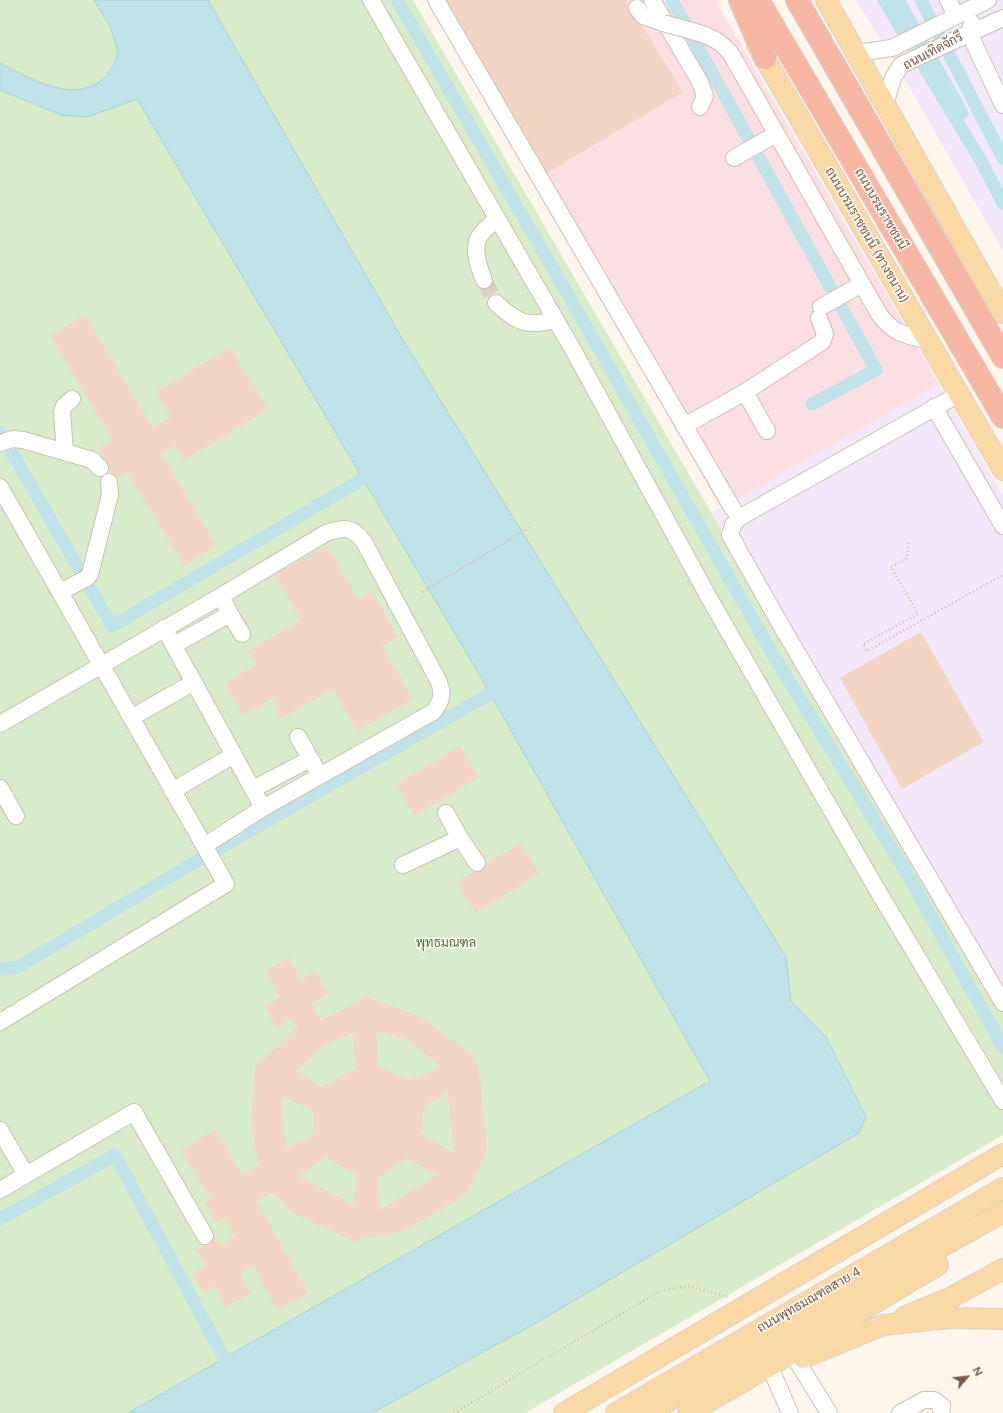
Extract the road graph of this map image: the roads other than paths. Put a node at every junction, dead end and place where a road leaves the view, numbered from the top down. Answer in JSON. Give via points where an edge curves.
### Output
{"nodes":[{"id":1,"x":371,"y":0,"type":"edge"},
{"id":2,"x":436,"y":0,"type":"edge"},
{"id":3,"x":652,"y":0,"type":"edge"},
{"id":4,"x":731,"y":0,"type":"edge"},
{"id":5,"x":740,"y":0,"type":"edge"},
{"id":6,"x":758,"y":0,"type":"edge"},
{"id":7,"x":797,"y":0,"type":"edge"},
{"id":8,"x":826,"y":0,"type":"edge"},
{"id":9,"x":948,"y":0,"type":"edge"},
{"id":10,"x":983,"y":2,"type":"edge"},
{"id":11,"x":637,"y":8,"type":"dead end"},
{"id":12,"x":953,"y":17,"type":"junction"},
{"id":13,"x":1003,"y":18,"type":"edge"},
{"id":14,"x":964,"y":35,"type":"junction"},
{"id":15,"x":856,"y":53,"type":"junction"},
{"id":16,"x":765,"y":58,"type":"junction"},
{"id":17,"x":998,"y":88,"type":"edge"},
{"id":18,"x":885,"y":105,"type":"junction"},
{"id":19,"x":1003,"y":105,"type":"edge"},
{"id":20,"x":700,"y":107,"type":"dead end"},
{"id":21,"x":770,"y":137,"type":"junction"},
{"id":22,"x":737,"y":156,"type":"dead end"},
{"id":23,"x":497,"y":218,"type":"junction"},
{"id":24,"x":484,"y":280,"type":"tunnel mouth"},
{"id":25,"x":862,"y":284,"type":"junction"},
{"id":26,"x":496,"y":303,"type":"tunnel mouth"},
{"id":27,"x":1003,"y":314,"type":"edge"},
{"id":28,"x":555,"y":320,"type":"junction"},
{"id":29,"x":928,"y":341,"type":"junction"},
{"id":30,"x":1003,"y":357,"type":"edge"},
{"id":31,"x":745,"y":392,"type":"junction"},
{"id":32,"x":959,"y":394,"type":"junction"},
{"id":33,"x":72,"y":399,"type":"dead end"},
{"id":34,"x":934,"y":407,"type":"junction"},
{"id":35,"x":1003,"y":417,"type":"edge"},
{"id":36,"x":684,"y":426,"type":"junction"},
{"id":37,"x":767,"y":431,"type":"dead end"},
{"id":38,"x":3,"y":442,"type":"edge"},
{"id":39,"x":65,"y":452,"type":"junction"},
{"id":40,"x":100,"y":468,"type":"dead end"},
{"id":41,"x":1003,"y":470,"type":"edge"},
{"id":42,"x":109,"y":482,"type":"dead end"},
{"id":43,"x":0,"y":487,"type":"edge"},
{"id":44,"x":736,"y":514,"type":"junction"},
{"id":45,"x":1003,"y":526,"type":"edge"},
{"id":46,"x":66,"y":589,"type":"junction"},
{"id":47,"x":222,"y":596,"type":"junction"},
{"id":48,"x":230,"y":614,"type":"junction"},
{"id":49,"x":164,"y":628,"type":"junction"},
{"id":50,"x":242,"y":634,"type":"dead end"},
{"id":51,"x":174,"y":645,"type":"junction"},
{"id":52,"x":102,"y":666,"type":"junction"},
{"id":53,"x":194,"y":682,"type":"junction"},
{"id":54,"x":131,"y":718,"type":"junction"},
{"id":55,"x":0,"y":724,"type":"edge"},
{"id":56,"x":298,"y":737,"type":"dead end"},
{"id":57,"x":234,"y":755,"type":"junction"},
{"id":58,"x":310,"y":758,"type":"junction"},
{"id":59,"x":320,"y":776,"type":"junction"},
{"id":60,"x":0,"y":788,"type":"edge"},
{"id":61,"x":253,"y":789,"type":"junction"},
{"id":62,"x":172,"y":791,"type":"junction"},
{"id":63,"x":263,"y":808,"type":"junction"},
{"id":64,"x":446,"y":813,"type":"dead end"},
{"id":65,"x":16,"y":816,"type":"dead end"},
{"id":66,"x":460,"y":838,"type":"junction"},
{"id":67,"x":204,"y":846,"type":"junction"},
{"id":68,"x":477,"y":863,"type":"dead end"},
{"id":69,"x":403,"y":865,"type":"dead end"},
{"id":70,"x":1003,"y":1003,"type":"edge"},
{"id":71,"x":7,"y":1013,"type":"edge"},
{"id":72,"x":0,"y":1022,"type":"edge"},
{"id":73,"x":1003,"y":1101,"type":"edge"},
{"id":74,"x":0,"y":1130,"type":"edge"},
{"id":75,"x":1003,"y":1154,"type":"edge"},
{"id":76,"x":26,"y":1175,"type":"junction"},
{"id":77,"x":1003,"y":1188,"type":"edge"},
{"id":78,"x":0,"y":1190,"type":"edge"},
{"id":79,"x":1003,"y":1212,"type":"edge"},
{"id":80,"x":1003,"y":1229,"type":"edge"},
{"id":81,"x":205,"y":1236,"type":"dead end"},
{"id":82,"x":1003,"y":1269,"type":"edge"},
{"id":83,"x":1003,"y":1319,"type":"edge"},
{"id":84,"x":883,"y":1325,"type":"junction"},
{"id":85,"x":797,"y":1361,"type":"junction"},
{"id":86,"x":773,"y":1374,"type":"junction"},
{"id":87,"x":742,"y":1383,"type":"junction"},
{"id":88,"x":564,"y":1413,"type":"edge"},
{"id":89,"x":616,"y":1413,"type":"edge"},
{"id":90,"x":647,"y":1413,"type":"edge"},
{"id":91,"x":688,"y":1413,"type":"edge"},
{"id":92,"x":790,"y":1413,"type":"edge"},
{"id":93,"x":829,"y":1413,"type":"edge"},
{"id":94,"x":900,"y":1413,"type":"edge"},
{"id":95,"x":941,"y":1413,"type":"edge"}],
"edges":[{"from":1,"to":23,"type":"street"},
{"from":2,"to":36,"type":"street"},
{"from":3,"to":20,"type":"street","via":[[700,82],[704,96]]},
{"from":4,"to":16,"type":"main road","name":"ถนนบรมราชชนนี (ทางขนาน)"},
{"from":5,"to":16,"type":"highway"},
{"from":6,"to":35,"type":"highway","name":"ถนนบรมราชชนนี"},
{"from":7,"to":30,"type":"highway"},
{"from":8,"to":15,"type":"main road"},
{"from":9,"to":12,"type":"street"},
{"from":10,"to":12,"type":"street","name":"ถนนเทิดจักรี"},
{"from":10,"to":14,"type":"street"},
{"from":11,"to":21,"type":"street","bridge":true,"via":[[643,16],[715,38],[723,44]]},
{"from":12,"to":15,"type":"street","name":"ถนนเทิดจักรี","via":[[892,48]]},
{"from":13,"to":14,"type":"street","name":"ถนนเทิดจักรี"},
{"from":14,"to":17,"type":"street"},
{"from":14,"to":18,"type":"street","name":"ถนนเทิดจักรี","via":[[901,65]]},
{"from":15,"to":18,"type":"main road"},
{"from":16,"to":29,"type":"main road","name":"ถนนบรมราชชนนี (ทางขนาน)"},
{"from":17,"to":19,"type":"street"},
{"from":18,"to":27,"type":"main road"},
{"from":21,"to":22,"type":"street"},
{"from":21,"to":25,"type":"street"},
{"from":23,"to":24,"type":"street","via":[[479,236],[478,265]]},
{"from":23,"to":28,"type":"street"},
{"from":25,"to":29,"type":"street","via":[[886,324],[899,334]]},
{"from":25,"to":31,"type":"street","via":[[822,310],[825,331],[822,342]]},
{"from":26,"to":28,"type":"street","via":[[520,321],[536,325]]},
{"from":28,"to":73,"type":"street","via":[[712,603],[872,881]]},
{"from":29,"to":32,"type":"main road","name":"ถนนบรมราชชนนี (ทางขนาน)"},
{"from":31,"to":36,"type":"street"},
{"from":31,"to":37,"type":"street"},
{"from":32,"to":34,"type":"street"},
{"from":32,"to":41,"type":"main road","name":"ถนนบรมราชชนนี (ทางขนาน)"},
{"from":33,"to":39,"type":"street","via":[[64,406],[62,412]]},
{"from":34,"to":44,"type":"street"},
{"from":34,"to":45,"type":"street"},
{"from":36,"to":44,"type":"street"},
{"from":38,"to":39,"type":"street","via":[[23,440]]},
{"from":39,"to":40,"type":"street","via":[[92,460]]},
{"from":42,"to":46,"type":"street","via":[[110,495],[92,569],[87,578]]},
{"from":43,"to":46,"type":"street"},
{"from":44,"to":70,"type":"street","via":[[731,529],[733,541]]},
{"from":46,"to":52,"type":"street"},
{"from":47,"to":48,"type":"street"},
{"from":47,"to":49,"type":"street"},
{"from":47,"to":59,"type":"street","via":[[326,533],[337,529],[356,531],[364,542],[439,682],[442,698],[432,712]]},
{"from":48,"to":50,"type":"street"},
{"from":48,"to":51,"type":"street"},
{"from":49,"to":51,"type":"street"},
{"from":49,"to":52,"type":"street"},
{"from":51,"to":53,"type":"street"},
{"from":52,"to":54,"type":"street"},
{"from":52,"to":55,"type":"street"},
{"from":53,"to":54,"type":"street"},
{"from":53,"to":57,"type":"street"},
{"from":54,"to":62,"type":"street"},
{"from":56,"to":58,"type":"street"},
{"from":57,"to":61,"type":"street"},
{"from":57,"to":62,"type":"street"},
{"from":58,"to":59,"type":"street"},
{"from":58,"to":61,"type":"street"},
{"from":59,"to":63,"type":"street"},
{"from":60,"to":65,"type":"street"},
{"from":61,"to":63,"type":"street"},
{"from":62,"to":67,"type":"street"},
{"from":63,"to":67,"type":"street"},
{"from":64,"to":66,"type":"street"},
{"from":66,"to":68,"type":"street"},
{"from":66,"to":69,"type":"street"},
{"from":67,"to":71,"type":"street","via":[[226,884]]},
{"from":71,"to":72,"type":"street"},
{"from":74,"to":76,"type":"street"},
{"from":75,"to":88,"type":"main road"},
{"from":76,"to":78,"type":"street"},
{"from":76,"to":81,"type":"street","via":[[134,1112]]},
{"from":77,"to":89,"type":"main road","name":"ถนนพุทธมณฑลสาย 4"},
{"from":79,"to":90,"type":"main road"},
{"from":80,"to":87,"type":"main road","via":[[938,1265]]},
{"from":82,"to":84,"type":"main road","via":[[952,1297]]},
{"from":83,"to":84,"type":"main road","via":[[949,1318]]},
{"from":84,"to":85,"type":"main road"},
{"from":85,"to":86,"type":"main road"},
{"from":85,"to":93,"type":"street"},
{"from":86,"to":87,"type":"main road"},
{"from":86,"to":92,"type":"street"},
{"from":87,"to":91,"type":"main road"},
{"from":94,"to":95,"type":"street","via":[[924,1400],[934,1400],[942,1406]]}]}
